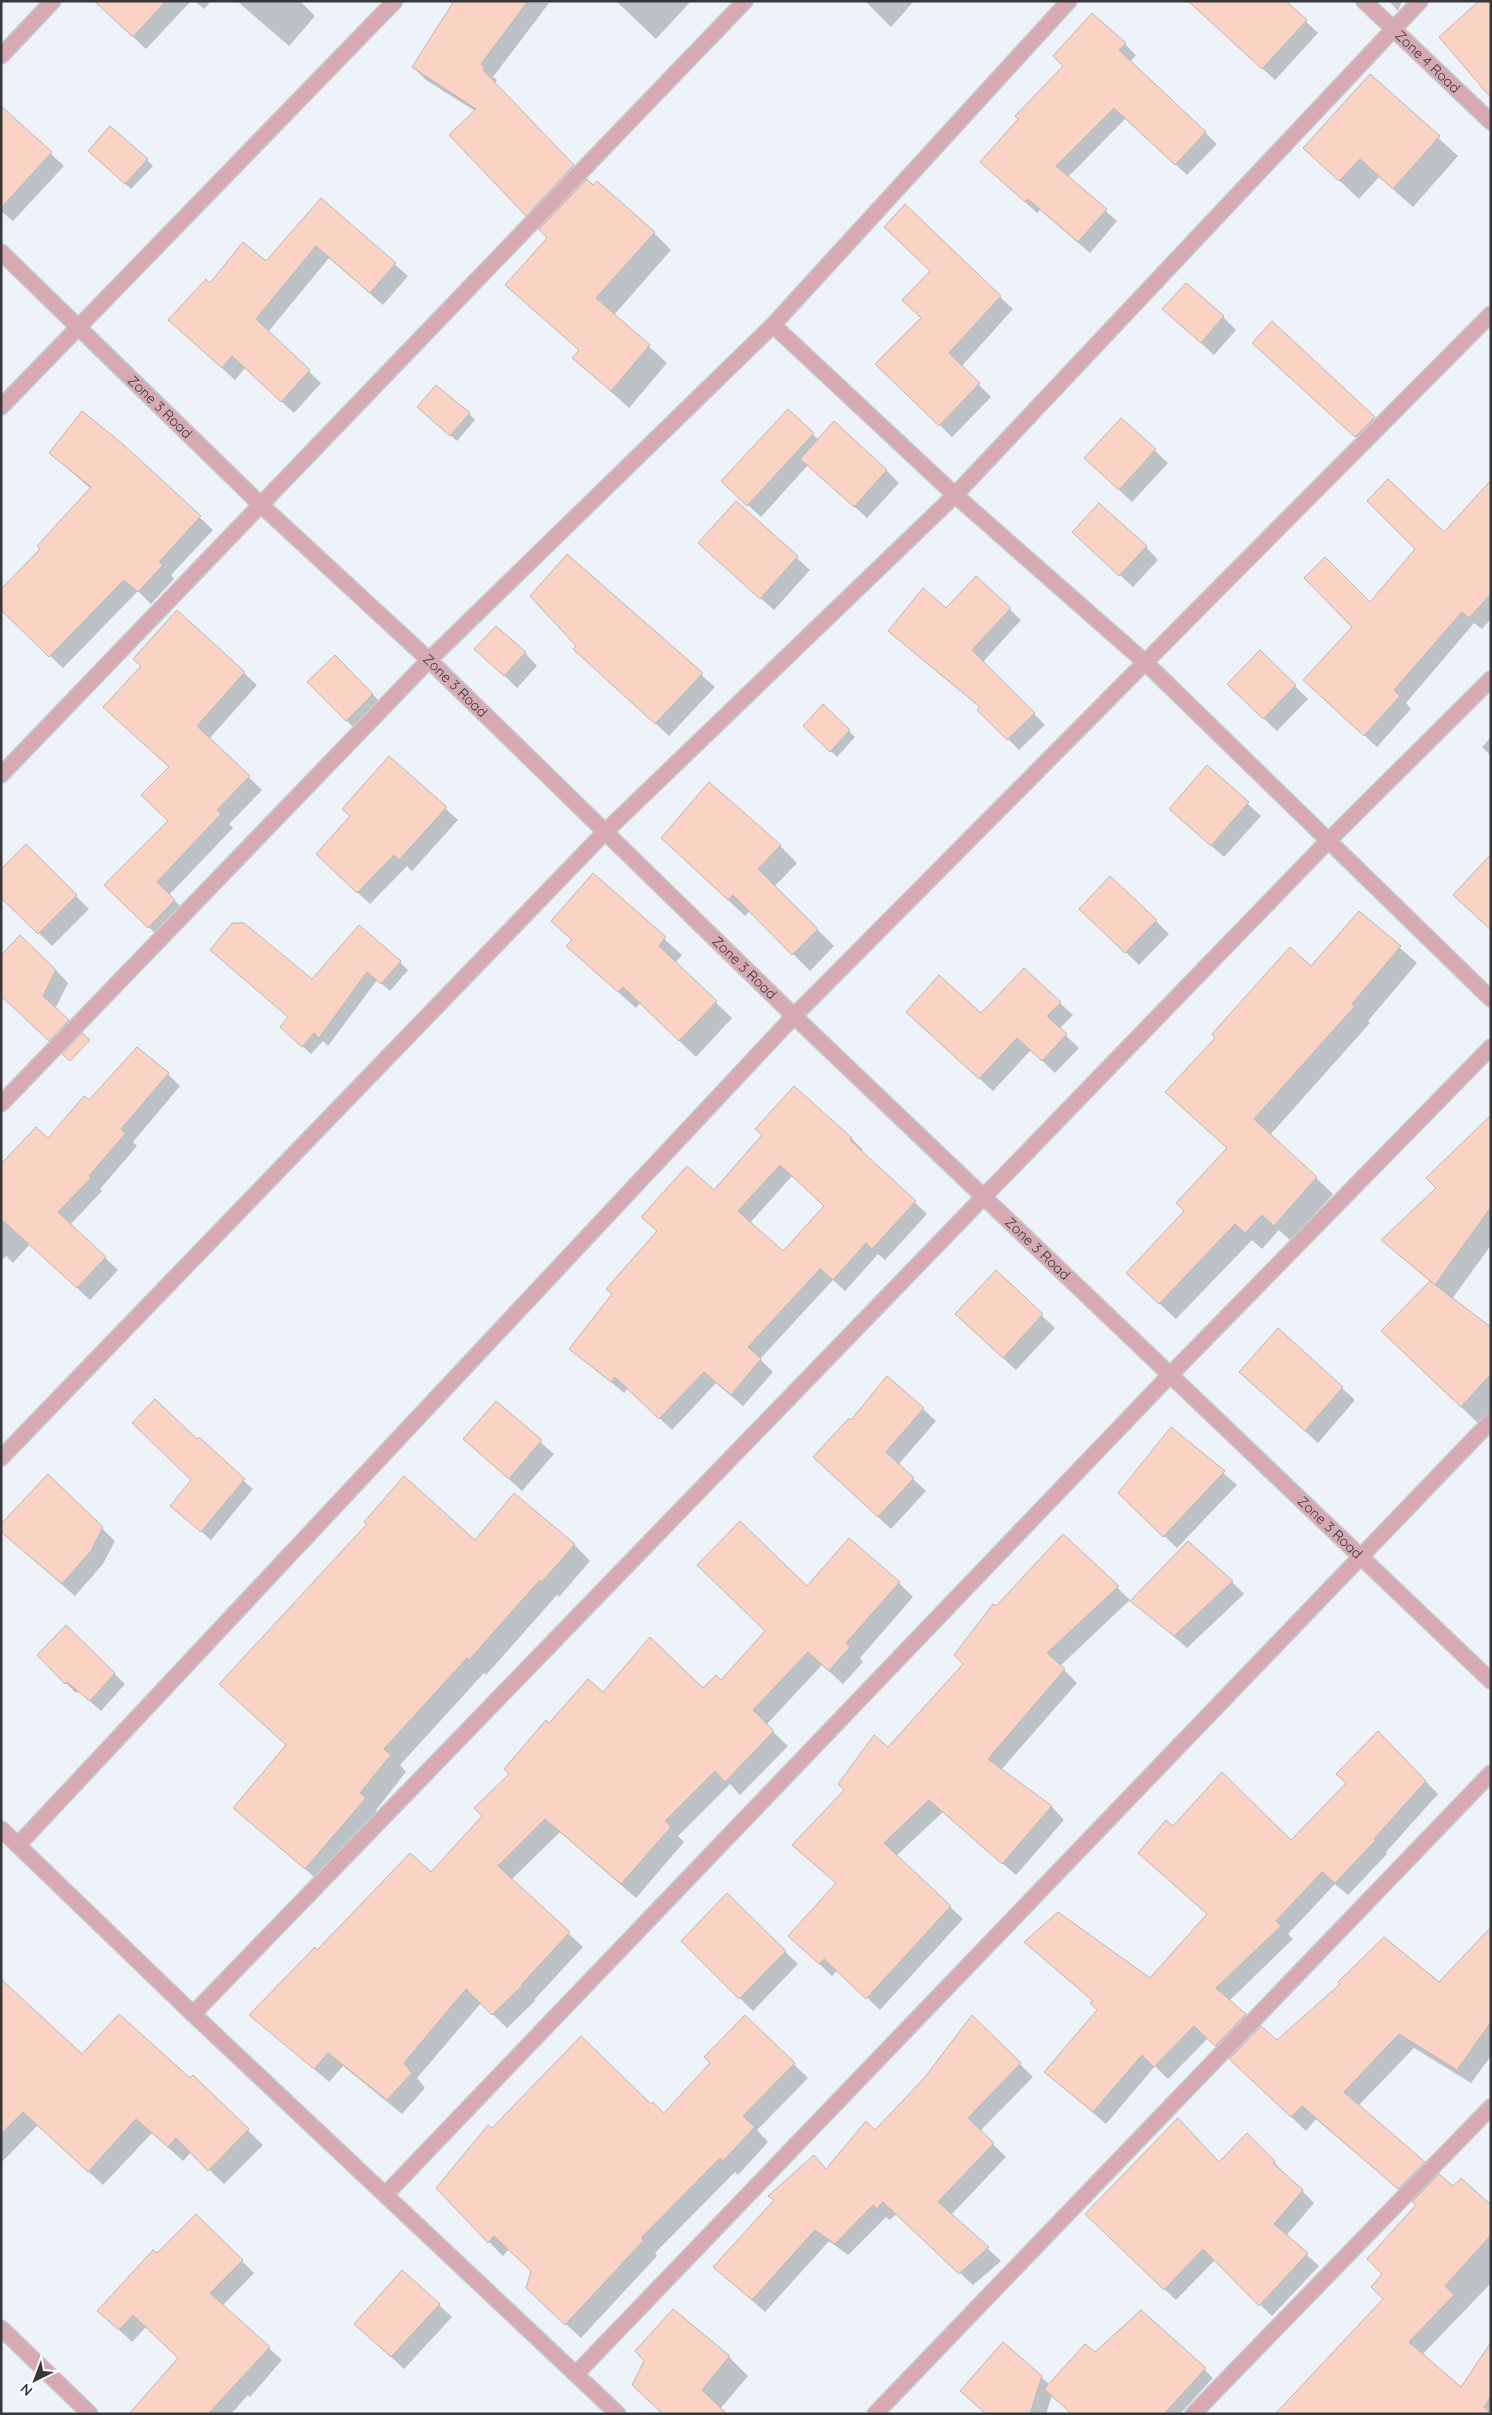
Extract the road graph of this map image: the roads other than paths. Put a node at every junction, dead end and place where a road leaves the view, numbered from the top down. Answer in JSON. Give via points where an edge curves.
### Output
{"nodes":[{"id":1,"x":53,"y":1,"type":"edge"},
{"id":2,"x":395,"y":1,"type":"edge"},
{"id":3,"x":745,"y":1,"type":"edge"},
{"id":4,"x":1069,"y":1,"type":"edge"},
{"id":5,"x":1364,"y":1,"type":"edge"},
{"id":6,"x":1420,"y":1,"type":"edge"},
{"id":7,"x":1394,"y":29,"type":"junction"},
{"id":8,"x":1,"y":56,"type":"edge"},
{"id":9,"x":1491,"y":122,"type":"edge"},
{"id":10,"x":1,"y":252,"type":"edge"},
{"id":11,"x":1491,"y":314,"type":"edge"},
{"id":12,"x":773,"y":325,"type":"junction"},
{"id":13,"x":78,"y":327,"type":"junction"},
{"id":14,"x":1,"y":407,"type":"edge"},
{"id":15,"x":955,"y":495,"type":"junction"},
{"id":16,"x":261,"y":505,"type":"junction"},
{"id":17,"x":428,"y":660,"type":"junction"},
{"id":18,"x":1146,"y":663,"type":"junction"},
{"id":19,"x":1491,"y":679,"type":"edge"},
{"id":20,"x":1,"y":775,"type":"edge"},
{"id":21,"x":605,"y":832,"type":"junction"},
{"id":22,"x":1328,"y":841,"type":"junction"},
{"id":23,"x":1491,"y":999,"type":"edge"},
{"id":24,"x":794,"y":1016,"type":"junction"},
{"id":25,"x":1491,"y":1047,"type":"edge"},
{"id":26,"x":1,"y":1104,"type":"edge"},
{"id":27,"x":985,"y":1198,"type":"junction"},
{"id":28,"x":1171,"y":1374,"type":"junction"},
{"id":29,"x":1491,"y":1421,"type":"edge"},
{"id":30,"x":1,"y":1458,"type":"edge"},
{"id":31,"x":1360,"y":1558,"type":"junction"},
{"id":32,"x":1491,"y":1681,"type":"edge"},
{"id":33,"x":1491,"y":1773,"type":"edge"},
{"id":34,"x":1,"y":1829,"type":"edge"},
{"id":35,"x":18,"y":1845,"type":"junction"},
{"id":36,"x":193,"y":2014,"type":"junction"},
{"id":37,"x":1491,"y":2107,"type":"edge"},
{"id":38,"x":385,"y":2195,"type":"junction"},
{"id":39,"x":1,"y":2328,"type":"edge"},
{"id":40,"x":576,"y":2374,"type":"junction"},
{"id":41,"x":90,"y":2414,"type":"edge"},
{"id":42,"x":618,"y":2414,"type":"edge"},
{"id":43,"x":875,"y":2414,"type":"edge"},
{"id":44,"x":1193,"y":2414,"type":"edge"}],
"edges":[{"from":1,"to":8,"type":"street"},
{"from":2,"to":13,"type":"street"},
{"from":3,"to":16,"type":"street"},
{"from":4,"to":12,"type":"street"},
{"from":5,"to":7,"type":"street","name":"Zone 4 Road"},
{"from":6,"to":7,"type":"street"},
{"from":7,"to":9,"type":"street","name":"Zone 4 Road"},
{"from":7,"to":15,"type":"street"},
{"from":10,"to":13,"type":"street","name":"Zone 3 Road"},
{"from":11,"to":18,"type":"street"},
{"from":12,"to":15,"type":"street"},
{"from":12,"to":17,"type":"street"},
{"from":13,"to":14,"type":"street"},
{"from":13,"to":16,"type":"street","name":"Zone 3 Road"},
{"from":15,"to":18,"type":"street"},
{"from":15,"to":21,"type":"street"},
{"from":16,"to":17,"type":"street","name":"Zone 3 Road"},
{"from":16,"to":20,"type":"street"},
{"from":17,"to":21,"type":"street","name":"Zone 3 Road"},
{"from":17,"to":26,"type":"street"},
{"from":18,"to":22,"type":"street"},
{"from":18,"to":24,"type":"street"},
{"from":19,"to":22,"type":"street"},
{"from":21,"to":24,"type":"street","name":"Zone 3 Road"},
{"from":21,"to":30,"type":"street"},
{"from":22,"to":23,"type":"street"},
{"from":22,"to":27,"type":"street"},
{"from":24,"to":27,"type":"street","name":"Zone 3 Road"},
{"from":24,"to":35,"type":"street"},
{"from":25,"to":28,"type":"street"},
{"from":27,"to":28,"type":"street","name":"Zone 3 Road"},
{"from":27,"to":36,"type":"street"},
{"from":28,"to":31,"type":"street","name":"Zone 3 Road"},
{"from":28,"to":38,"type":"street"},
{"from":29,"to":31,"type":"street"},
{"from":31,"to":32,"type":"street","name":"Zone 3 Road"},
{"from":31,"to":40,"type":"street"},
{"from":33,"to":43,"type":"street"},
{"from":34,"to":35,"type":"street"},
{"from":35,"to":36,"type":"street"},
{"from":36,"to":38,"type":"street"},
{"from":37,"to":44,"type":"street"},
{"from":38,"to":40,"type":"street"},
{"from":39,"to":41,"type":"street"},
{"from":40,"to":42,"type":"street"}]}
